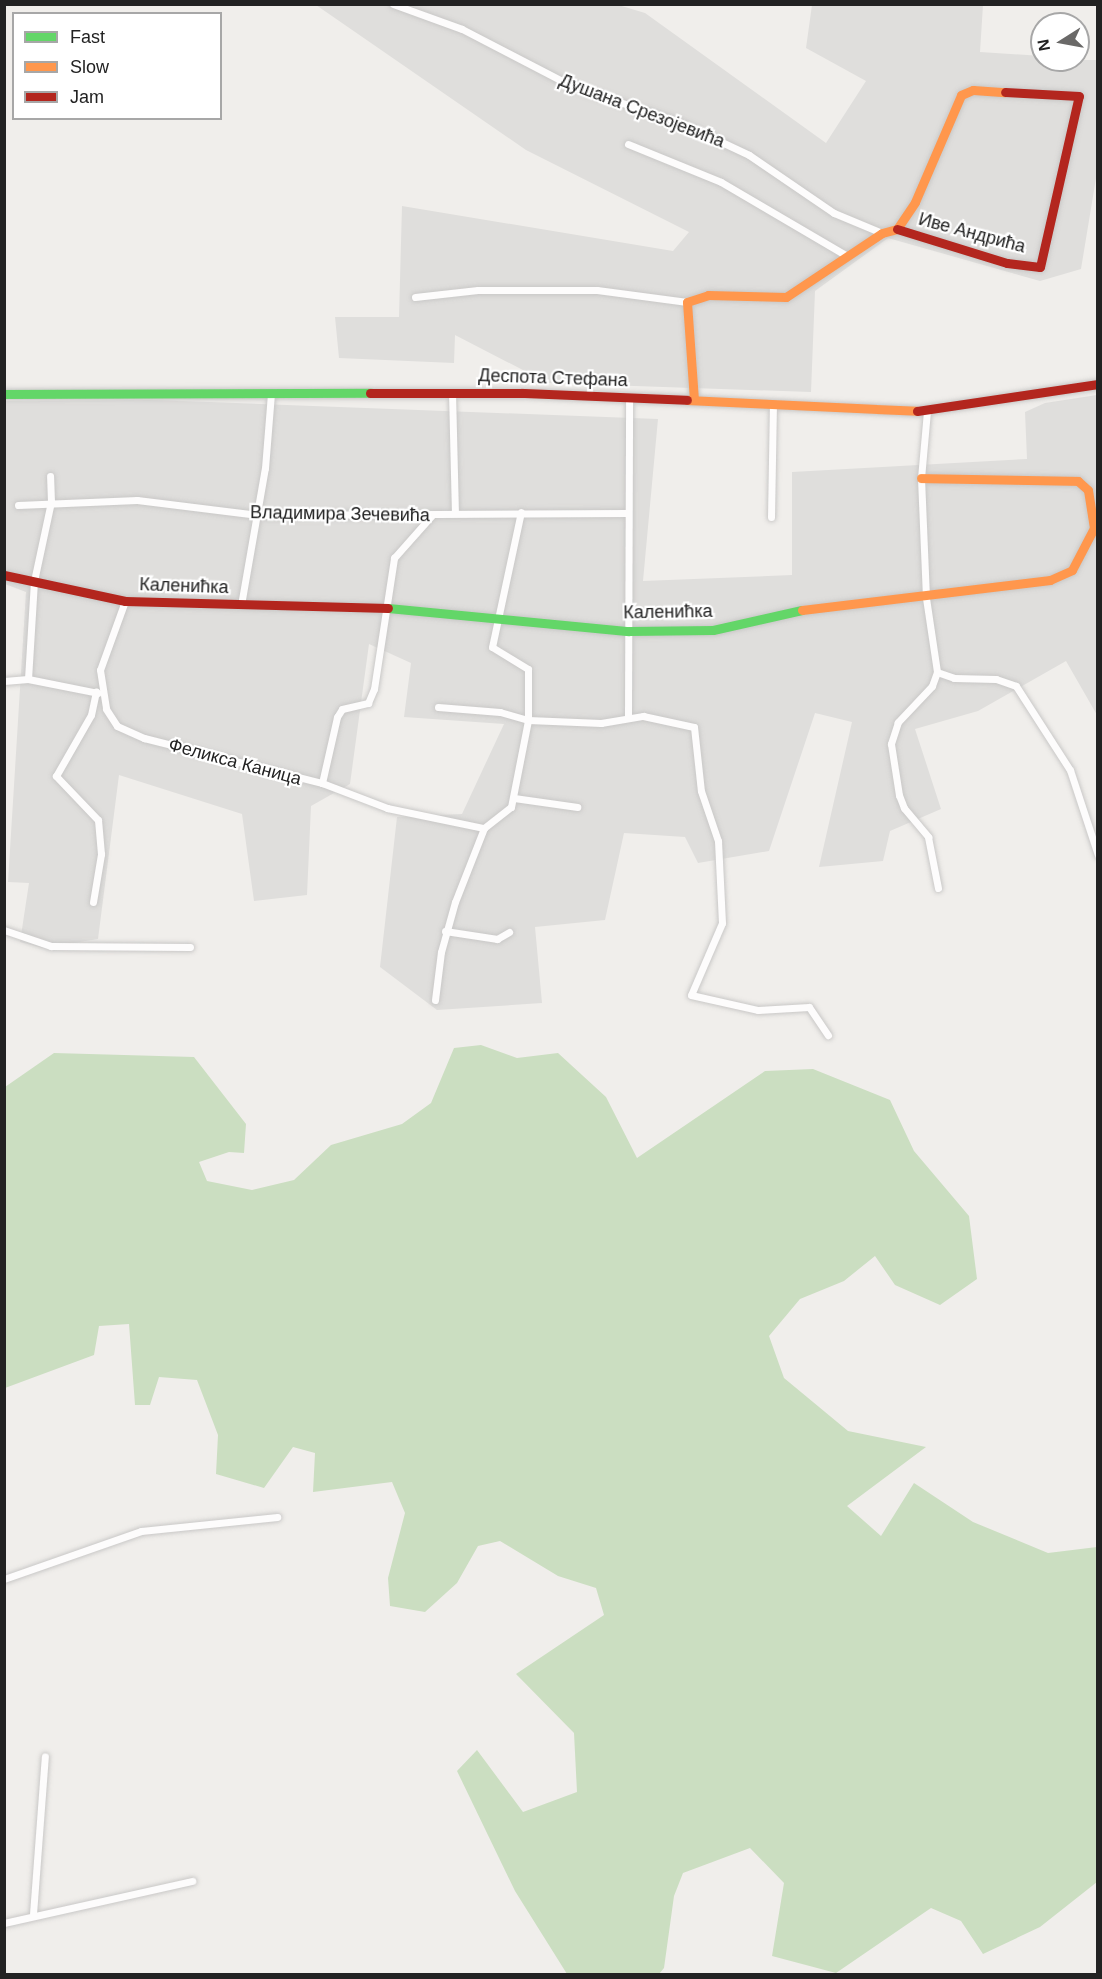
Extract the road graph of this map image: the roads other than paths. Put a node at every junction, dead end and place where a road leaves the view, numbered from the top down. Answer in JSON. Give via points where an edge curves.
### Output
{"nodes":[{"id":1,"x":393,"y":4,"type":"edge"},
{"id":2,"x":628,"y":144,"type":"dead end"},
{"id":3,"x":897,"y":229,"type":"junction"},
{"id":4,"x":882,"y":233,"type":"junction"},
{"id":5,"x":848,"y":256,"type":"junction"},
{"id":6,"x":415,"y":297,"type":"dead end"},
{"id":7,"x":687,"y":302,"type":"junction"},
{"id":8,"x":1098,"y":384,"type":"edge"},
{"id":9,"x":452,"y":392,"type":"junction"},
{"id":10,"x":271,"y":393,"type":"junction"},
{"id":11,"x":4,"y":394,"type":"edge"},
{"id":12,"x":629,"y":397,"type":"junction"},
{"id":13,"x":694,"y":400,"type":"junction"},
{"id":14,"x":773,"y":404,"type":"junction"},
{"id":15,"x":927,"y":411,"type":"junction"},
{"id":16,"x":50,"y":476,"type":"dead end"},
{"id":17,"x":921,"y":478,"type":"junction"},
{"id":18,"x":51,"y":502,"type":"junction"},
{"id":19,"x":18,"y":505,"type":"dead end"},
{"id":20,"x":521,"y":512,"type":"junction"},
{"id":21,"x":455,"y":513,"type":"junction"},
{"id":22,"x":628,"y":513,"type":"junction"},
{"id":23,"x":258,"y":515,"type":"junction"},
{"id":24,"x":432,"y":515,"type":"junction"},
{"id":25,"x":771,"y":517,"type":"dead end"},
{"id":26,"x":4,"y":575,"type":"edge"},
{"id":27,"x":34,"y":581,"type":"junction"},
{"id":28,"x":926,"y":598,"type":"junction"},
{"id":29,"x":125,"y":600,"type":"junction"},
{"id":30,"x":242,"y":605,"type":"junction"},
{"id":31,"x":387,"y":608,"type":"junction"},
{"id":32,"x":496,"y":617,"type":"junction"},
{"id":33,"x":629,"y":631,"type":"junction"},
{"id":34,"x":937,"y":672,"type":"junction"},
{"id":35,"x":28,"y":679,"type":"junction"},
{"id":36,"x":4,"y":681,"type":"edge"},
{"id":37,"x":98,"y":693,"type":"junction"},
{"id":38,"x":438,"y":707,"type":"dead end"},
{"id":39,"x":628,"y":716,"type":"junction"},
{"id":40,"x":528,"y":720,"type":"junction"},
{"id":41,"x":322,"y":783,"type":"junction"},
{"id":42,"x":514,"y":798,"type":"junction"},
{"id":43,"x":577,"y":807,"type":"dead end"},
{"id":44,"x":484,"y":828,"type":"junction"},
{"id":45,"x":1098,"y":855,"type":"edge"},
{"id":46,"x":938,"y":888,"type":"dead end"},
{"id":47,"x":93,"y":902,"type":"dead end"},
{"id":48,"x":4,"y":930,"type":"edge"},
{"id":49,"x":445,"y":931,"type":"junction"},
{"id":50,"x":509,"y":932,"type":"dead end"},
{"id":51,"x":190,"y":947,"type":"dead end"},
{"id":52,"x":435,"y":1000,"type":"dead end"},
{"id":53,"x":828,"y":1035,"type":"dead end"},
{"id":54,"x":277,"y":1517,"type":"dead end"},
{"id":55,"x":4,"y":1579,"type":"edge"},
{"id":56,"x":45,"y":1756,"type":"dead end"},
{"id":57,"x":192,"y":1881,"type":"dead end"},
{"id":58,"x":33,"y":1914,"type":"junction"},
{"id":59,"x":4,"y":1923,"type":"edge"}],
"edges":[{"from":1,"to":4,"type":"street","name":"Душана Срезојевића","via":[[462,29],[572,86],[699,131],[749,155],[828,210]]},
{"from":2,"to":5,"type":"street","via":[[721,182]]},
{"from":3,"to":3,"type":"street","name":"Иве Андрића","via":[[915,202],[961,94],[972,90],[1079,96],[1040,267],[1007,263]]},
{"from":3,"to":4,"type":"street"},
{"from":4,"to":5,"type":"street"},
{"from":5,"to":7,"type":"street","via":[[786,297],[708,295]]},
{"from":6,"to":7,"type":"street","via":[[478,290],[575,289]]},
{"from":7,"to":13,"type":"street"},
{"from":8,"to":15,"type":"street","name":"Деспота Стефана"},
{"from":9,"to":10,"type":"street","name":"Деспота Стефана"},
{"from":9,"to":12,"type":"street","name":"Деспота Стефана"},
{"from":9,"to":21,"type":"street"},
{"from":10,"to":11,"type":"street","name":"Деспота Стефана"},
{"from":10,"to":23,"type":"street"},
{"from":12,"to":13,"type":"street","name":"Деспота Стефана"},
{"from":12,"to":22,"type":"street"},
{"from":13,"to":14,"type":"street","name":"Деспота Стефана"},
{"from":14,"to":15,"type":"street","name":"Деспота Стефана"},
{"from":14,"to":25,"type":"street"},
{"from":15,"to":17,"type":"street"},
{"from":16,"to":18,"type":"street"},
{"from":17,"to":28,"type":"street"},
{"from":17,"to":28,"type":"street","name":"Каленићка","via":[[1078,481],[1088,490],[1095,528],[1072,570],[1058,577],[1020,587]]},
{"from":18,"to":19,"type":"street","name":"Владимира Зечевића"},
{"from":18,"to":23,"type":"street","name":"Владимира Зечевића","via":[[137,500]]},
{"from":18,"to":27,"type":"street"},
{"from":20,"to":21,"type":"street","name":"Владимира Зечевића"},
{"from":20,"to":22,"type":"street","name":"Владимира Зечевића"},
{"from":20,"to":32,"type":"street"},
{"from":21,"to":24,"type":"street","name":"Владимира Зечевића"},
{"from":22,"to":33,"type":"street"},
{"from":23,"to":24,"type":"street","name":"Владимира Зечевића"},
{"from":23,"to":30,"type":"street"},
{"from":24,"to":31,"type":"street","via":[[394,558]]},
{"from":26,"to":27,"type":"street","name":"Каленићка"},
{"from":27,"to":29,"type":"street","name":"Каленићка"},
{"from":27,"to":35,"type":"street"},
{"from":28,"to":33,"type":"street","name":"Каленићка","via":[[798,610],[713,630]]},
{"from":28,"to":34,"type":"street"},
{"from":29,"to":30,"type":"street","name":"Каленићка"},
{"from":29,"to":37,"type":"street","via":[[103,653]]},
{"from":30,"to":31,"type":"street","name":"Каленићка"},
{"from":31,"to":32,"type":"street","name":"Каленићка"},
{"from":31,"to":41,"type":"street","via":[[374,689],[368,703],[342,709],[336,717]]},
{"from":32,"to":33,"type":"street","name":"Каленићка"},
{"from":32,"to":40,"type":"street","via":[[492,647],[528,669]]},
{"from":33,"to":39,"type":"street"},
{"from":34,"to":45,"type":"street","via":[[954,678],[996,679],[1016,686],[1070,770]]},
{"from":34,"to":46,"type":"street","via":[[932,686],[898,722],[891,744],[899,795],[904,808],[928,837]]},
{"from":35,"to":36,"type":"street"},
{"from":35,"to":37,"type":"street"},
{"from":37,"to":41,"type":"street","name":"Феликса Каница","via":[[117,726],[144,738]]},
{"from":37,"to":47,"type":"street","via":[[91,716],[56,776],[98,820],[101,854]]},
{"from":38,"to":40,"type":"street","via":[[500,712]]},
{"from":39,"to":40,"type":"street","via":[[601,723]]},
{"from":39,"to":53,"type":"street","via":[[694,727],[701,791],[718,841],[722,923],[691,995],[758,1010],[809,1007]]},
{"from":40,"to":42,"type":"street"},
{"from":41,"to":44,"type":"street","name":"Феликса Каница","via":[[387,808]]},
{"from":42,"to":43,"type":"street"},
{"from":42,"to":44,"type":"street","via":[[511,807]]},
{"from":44,"to":49,"type":"street"},
{"from":48,"to":51,"type":"street","via":[[51,946]]},
{"from":49,"to":50,"type":"street","via":[[497,939]]},
{"from":49,"to":52,"type":"street"},
{"from":54,"to":55,"type":"street","via":[[141,1531]]},
{"from":56,"to":58,"type":"street"},
{"from":57,"to":58,"type":"street"},
{"from":58,"to":59,"type":"street"}]}
